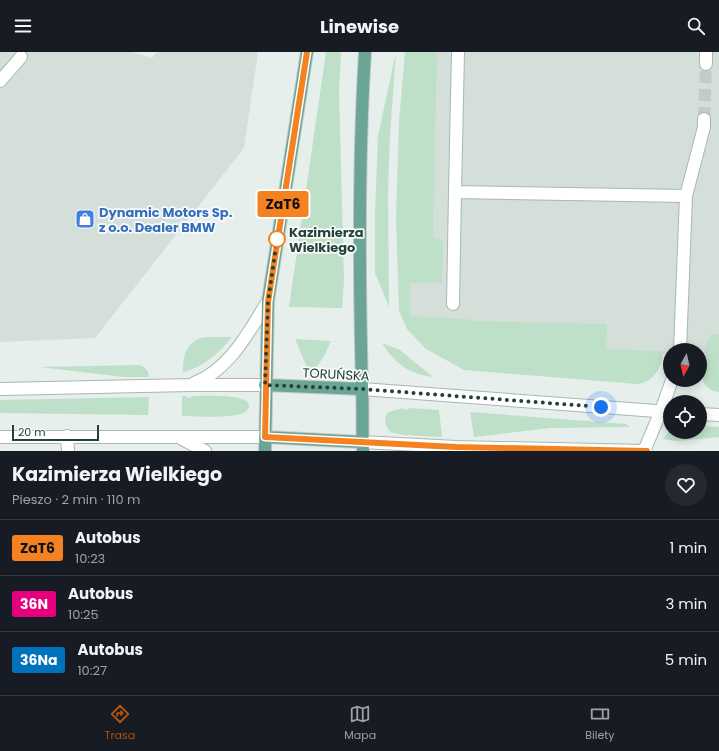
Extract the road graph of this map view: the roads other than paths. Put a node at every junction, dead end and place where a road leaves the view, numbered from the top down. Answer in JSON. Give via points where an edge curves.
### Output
{"nodes":[{"id":1,"x":307,"y":52,"type":"edge"},
{"id":2,"x":365,"y":52,"type":"edge"},
{"id":3,"x":458,"y":52,"type":"edge"},
{"id":4,"x":21,"y":57,"type":"dead end"},
{"id":5,"x":0,"y":81,"type":"edge"},
{"id":6,"x":704,"y":119,"type":"tunnel mouth"},
{"id":7,"x":455,"y":192,"type":"junction"},
{"id":8,"x":686,"y":196,"type":"junction"},
{"id":9,"x":268,"y":302,"type":"junction"},
{"id":10,"x":452,"y":304,"type":"dead end"},
{"id":11,"x":680,"y":343,"type":"edge"},
{"id":12,"x":190,"y":385,"type":"junction"},
{"id":13,"x":265,"y":385,"type":"junction"},
{"id":14,"x":0,"y":389,"type":"edge"},
{"id":15,"x":362,"y":389,"type":"junction"},
{"id":16,"x":663,"y":411,"type":"edge"},
{"id":17,"x":707,"y":414,"type":"edge"},
{"id":18,"x":719,"y":415,"type":"edge"},
{"id":19,"x":663,"y":417,"type":"edge"},
{"id":20,"x":67,"y":436,"type":"junction"},
{"id":21,"x":0,"y":437,"type":"edge"},
{"id":22,"x":265,"y":437,"type":"junction"},
{"id":23,"x":181,"y":438,"type":"junction"},
{"id":24,"x":362,"y":446,"type":"edge"},
{"id":25,"x":68,"y":451,"type":"edge"},
{"id":26,"x":205,"y":451,"type":"edge"},
{"id":27,"x":265,"y":451,"type":"edge"},
{"id":28,"x":645,"y":451,"type":"edge"}],
"edges":[{"from":1,"to":9,"type":"main road"},
{"from":2,"to":15,"type":"main road","via":[[359,181]]},
{"from":3,"to":7,"type":"street"},
{"from":4,"to":5,"type":"street"},
{"from":6,"to":8,"type":"street"},
{"from":7,"to":8,"type":"street"},
{"from":7,"to":10,"type":"street"},
{"from":8,"to":11,"type":"street"},
{"from":9,"to":12,"type":"street","via":[[227,360],[215,372]]},
{"from":9,"to":13,"type":"main road"},
{"from":12,"to":13,"type":"street","name":"TORUŃSKA"},
{"from":12,"to":14,"type":"street","name":"TORUŃSKA"},
{"from":13,"to":15,"type":"main road","name":"TORUŃSKA"},
{"from":13,"to":22,"type":"main road"},
{"from":15,"to":16,"type":"street","name":"TORUŃSKA"},
{"from":15,"to":24,"type":"main road"},
{"from":17,"to":18,"type":"street"},
{"from":19,"to":28,"type":"street"},
{"from":20,"to":21,"type":"street"},
{"from":20,"to":23,"type":"street"},
{"from":20,"to":25,"type":"street"},
{"from":22,"to":23,"type":"street"},
{"from":22,"to":24,"type":"main road"},
{"from":22,"to":27,"type":"main road"},
{"from":23,"to":26,"type":"street"},
{"from":24,"to":28,"type":"street"}]}
